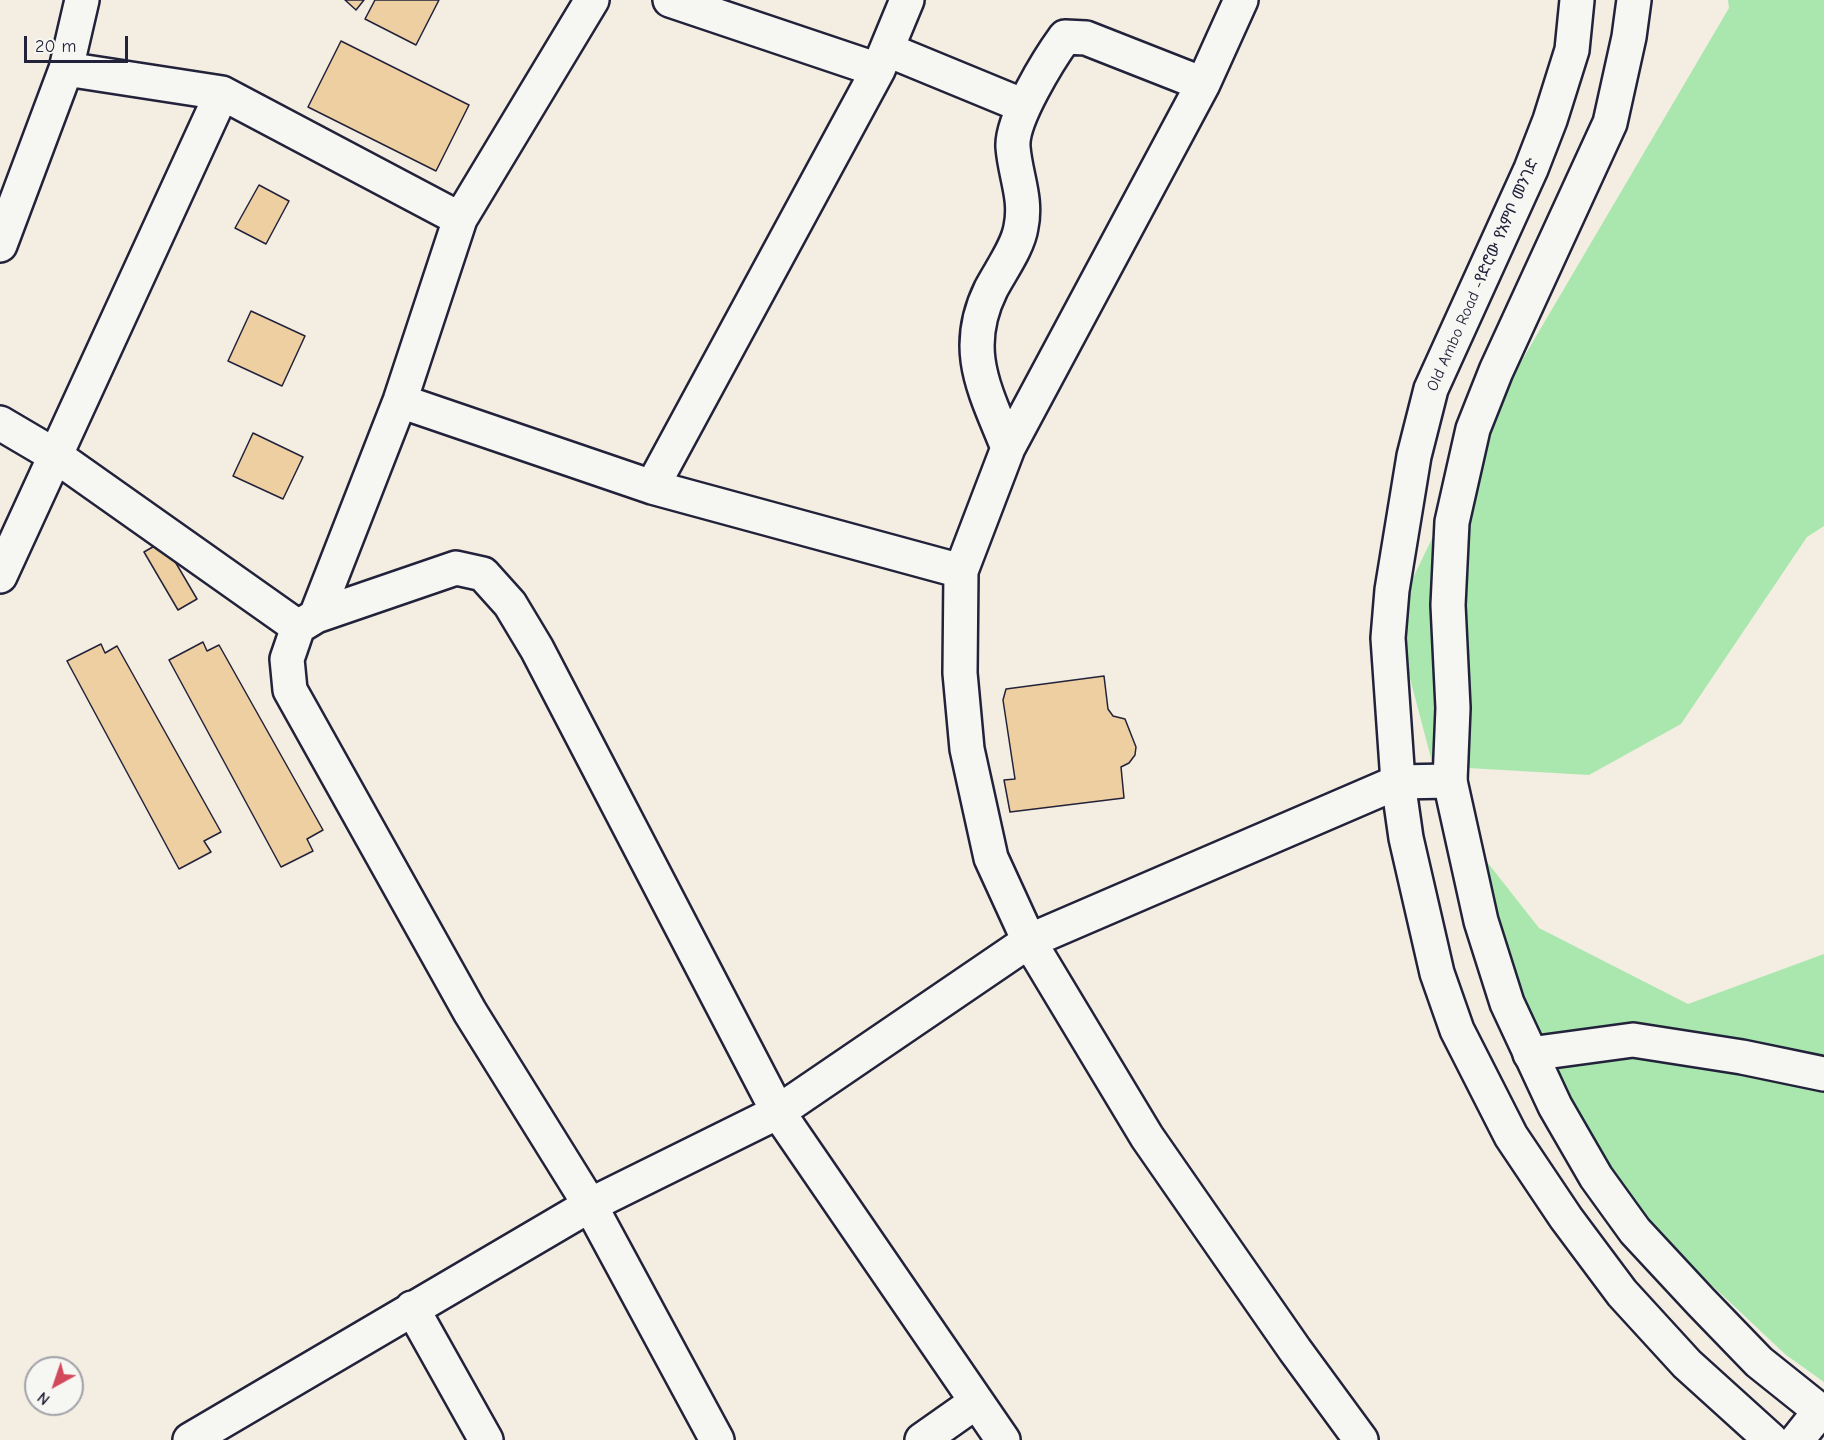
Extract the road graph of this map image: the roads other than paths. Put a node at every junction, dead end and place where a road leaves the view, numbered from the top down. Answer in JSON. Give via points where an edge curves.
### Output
{"nodes":[{"id":1,"x":82,"y":0,"type":"edge"},
{"id":2,"x":592,"y":0,"type":"edge"},
{"id":3,"x":670,"y":0,"type":"edge"},
{"id":4,"x":907,"y":0,"type":"edge"},
{"id":5,"x":1241,"y":0,"type":"edge"},
{"id":6,"x":1577,"y":0,"type":"edge"},
{"id":7,"x":1634,"y":0,"type":"edge"},
{"id":8,"x":883,"y":60,"type":"junction"},
{"id":9,"x":66,"y":69,"type":"junction"},
{"id":10,"x":1203,"y":84,"type":"junction"},
{"id":11,"x":222,"y":93,"type":"junction"},
{"id":12,"x":1024,"y":106,"type":"junction"},
{"id":13,"x":460,"y":219,"type":"junction"},
{"id":14,"x":0,"y":245,"type":"edge"},
{"id":15,"x":400,"y":401,"type":"junction"},
{"id":16,"x":0,"y":423,"type":"edge"},
{"id":17,"x":1008,"y":448,"type":"junction"},
{"id":18,"x":56,"y":456,"type":"junction"},
{"id":19,"x":652,"y":487,"type":"junction"},
{"id":20,"x":962,"y":571,"type":"junction"},
{"id":21,"x":0,"y":576,"type":"edge"},
{"id":22,"x":307,"y":622,"type":"junction"},
{"id":23,"x":1450,"y":781,"type":"junction"},
{"id":24,"x":1398,"y":782,"type":"junction"},
{"id":25,"x":1029,"y":941,"type":"junction"},
{"id":26,"x":1530,"y":1054,"type":"junction"},
{"id":27,"x":1824,"y":1074,"type":"edge"},
{"id":28,"x":778,"y":1112,"type":"junction"},
{"id":29,"x":590,"y":1205,"type":"junction"},
{"id":30,"x":412,"y":1308,"type":"junction"},
{"id":31,"x":976,"y":1402,"type":"junction"},
{"id":32,"x":1822,"y":1413,"type":"edge"},
{"id":33,"x":190,"y":1440,"type":"edge"},
{"id":34,"x":486,"y":1440,"type":"edge"},
{"id":35,"x":717,"y":1440,"type":"edge"},
{"id":36,"x":922,"y":1440,"type":"edge"},
{"id":37,"x":1003,"y":1440,"type":"edge"},
{"id":38,"x":1361,"y":1440,"type":"edge"},
{"id":39,"x":1772,"y":1440,"type":"edge"},
{"id":40,"x":1797,"y":1440,"type":"edge"}],
"edges":[{"from":1,"to":9,"type":"street"},
{"from":2,"to":13,"type":"street"},
{"from":3,"to":8,"type":"street"},
{"from":4,"to":8,"type":"street"},
{"from":5,"to":10,"type":"street"},
{"from":6,"to":24,"type":"street","name":"Old Ambo Road -የድሮው የአምቦ መንገድ","via":[[1572,50],[1550,120],[1431,389],[1413,456],[1393,578],[1388,638]]},
{"from":7,"to":23,"type":"street","via":[[1610,123],[1473,429],[1452,522],[1448,605],[1453,708]]},
{"from":8,"to":12,"type":"street"},
{"from":8,"to":19,"type":"street"},
{"from":9,"to":11,"type":"street"},
{"from":9,"to":14,"type":"street"},
{"from":10,"to":12,"type":"street","via":[[1086,38],[1065,36]]},
{"from":10,"to":17,"type":"street"},
{"from":11,"to":13,"type":"street"},
{"from":11,"to":18,"type":"street"},
{"from":12,"to":17,"type":"street","via":[[1012,143],[1024,199],[1021,230],[980,311],[975,344],[977,369]]},
{"from":13,"to":15,"type":"street"},
{"from":15,"to":19,"type":"street"},
{"from":15,"to":22,"type":"street"},
{"from":16,"to":18,"type":"street"},
{"from":17,"to":20,"type":"street"},
{"from":18,"to":21,"type":"street"},
{"from":18,"to":22,"type":"street"},
{"from":19,"to":20,"type":"street"},
{"from":20,"to":25,"type":"street","via":[[960,673],[967,749],[991,858]]},
{"from":22,"to":28,"type":"street","via":[[456,568],[483,574],[510,604],[537,649]]},
{"from":22,"to":29,"type":"street","via":[[287,659],[290,690],[470,1012]]},
{"from":23,"to":24,"type":"street"},
{"from":23,"to":26,"type":"street","via":[[1481,921],[1507,1003]]},
{"from":24,"to":25,"type":"street"},
{"from":24,"to":39,"type":"street","name":"Old Ambo Road -የድሮው የአምቦ መንገድ","via":[[1406,838],[1437,973],[1457,1030],[1511,1136],[1622,1293],[1687,1364]]},
{"from":25,"to":28,"type":"street"},
{"from":25,"to":38,"type":"street","via":[[1147,1137]]},
{"from":26,"to":27,"type":"street","via":[[1633,1040],[1742,1056]]},
{"from":26,"to":32,"type":"street","via":[[1584,1157],[1635,1231],[1759,1362]]},
{"from":28,"to":29,"type":"street"},
{"from":28,"to":31,"type":"street"},
{"from":29,"to":30,"type":"street"},
{"from":29,"to":35,"type":"street"},
{"from":30,"to":33,"type":"street"},
{"from":30,"to":34,"type":"street"},
{"from":31,"to":36,"type":"street"},
{"from":31,"to":37,"type":"street"},
{"from":32,"to":40,"type":"street"}]}
